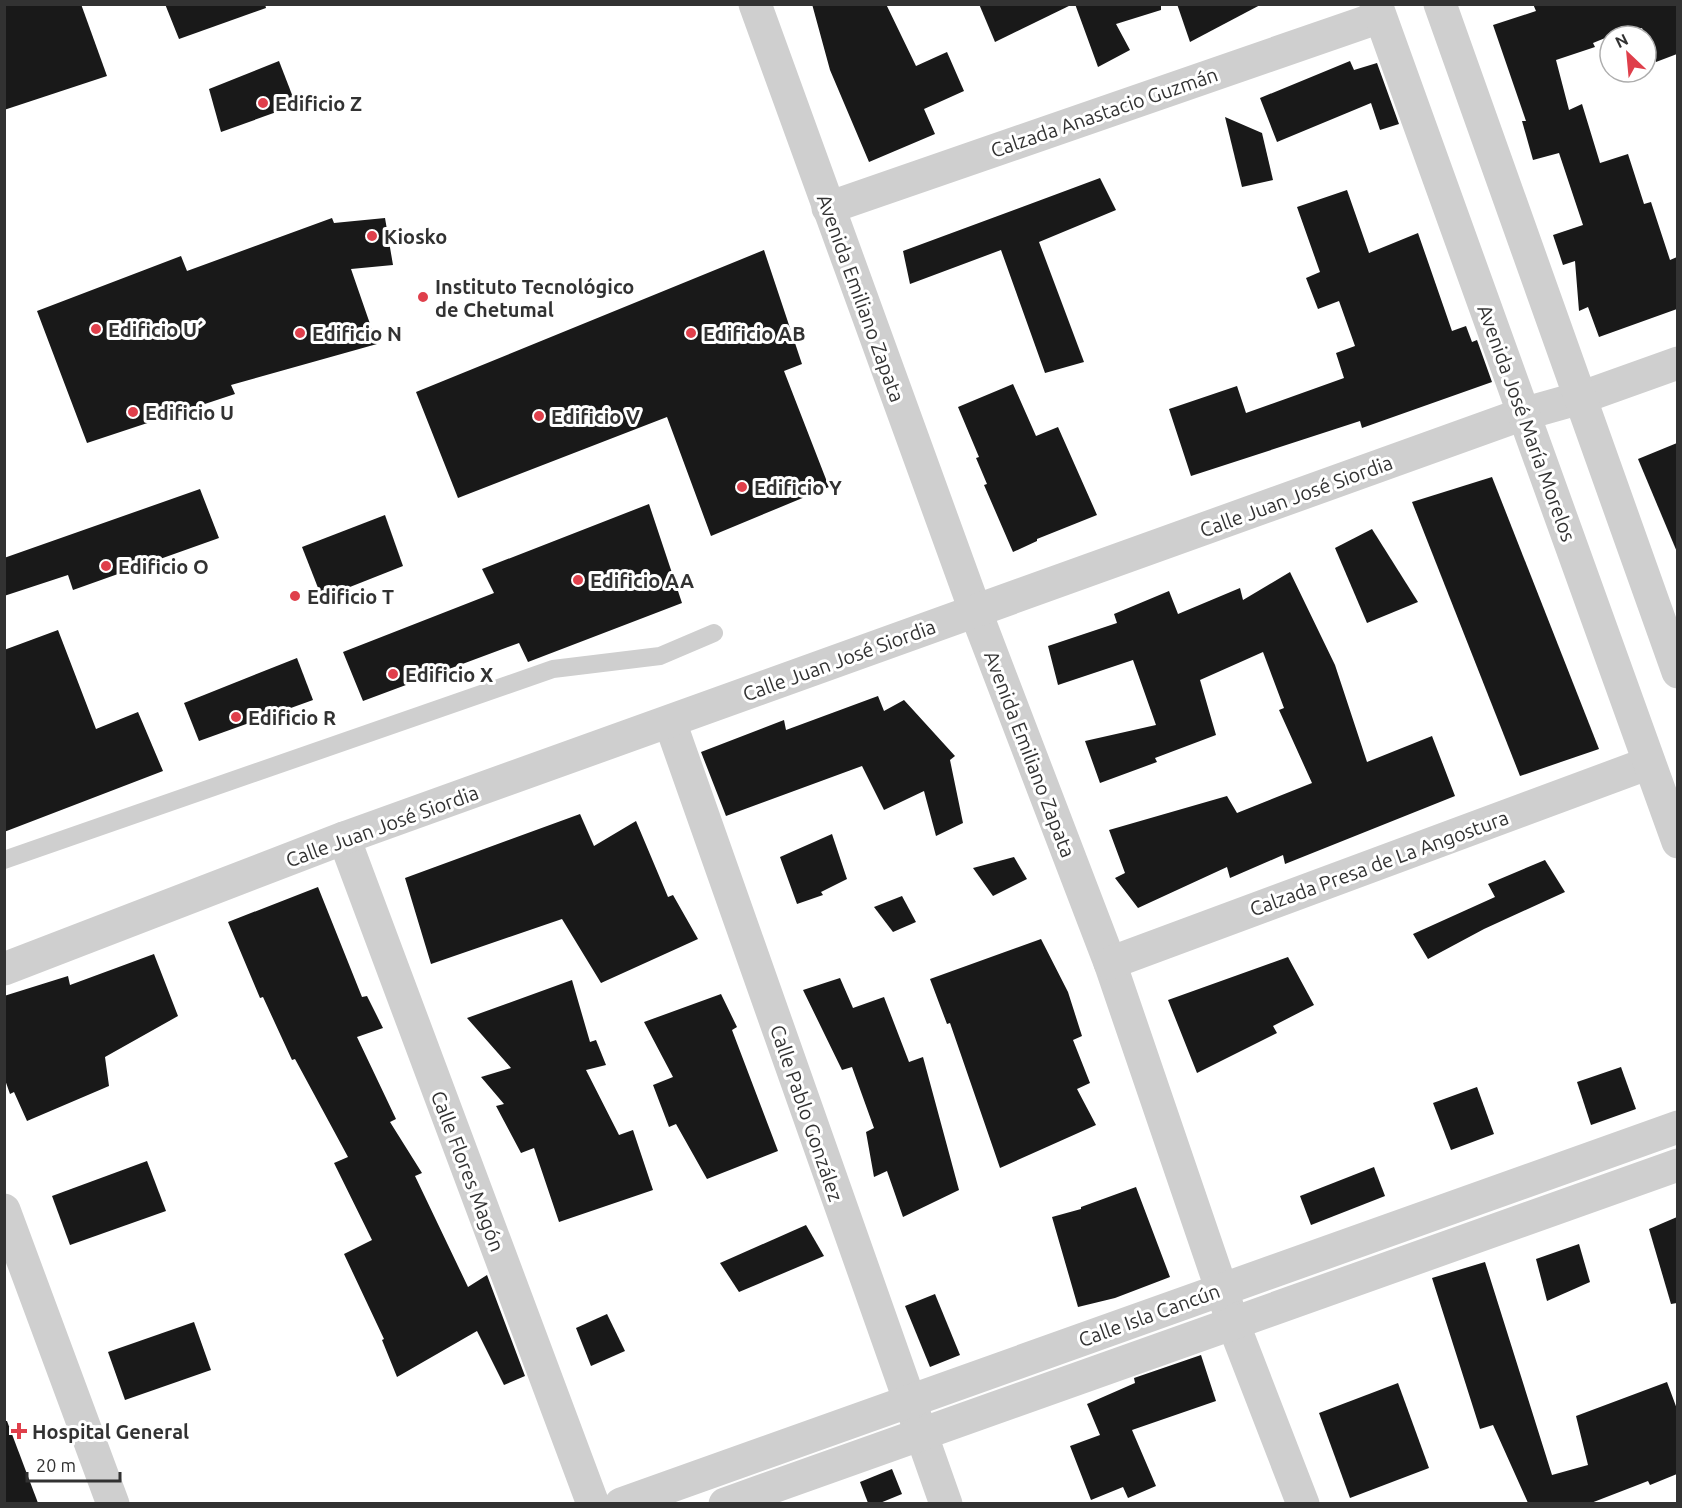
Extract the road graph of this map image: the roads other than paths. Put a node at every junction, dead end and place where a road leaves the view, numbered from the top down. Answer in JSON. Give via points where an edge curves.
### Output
{"nodes":[{"id":1,"x":755,"y":4,"type":"edge"},
{"id":2,"x":1440,"y":4,"type":"edge"},
{"id":3,"x":1378,"y":11,"type":"edge"},
{"id":4,"x":828,"y":208,"type":"junction"},
{"id":5,"x":1677,"y":363,"type":"edge"},
{"id":6,"x":1580,"y":398,"type":"junction"},
{"id":7,"x":1523,"y":414,"type":"junction"},
{"id":8,"x":975,"y":610,"type":"junction"},
{"id":9,"x":714,"y":633,"type":"dead end"},
{"id":10,"x":1677,"y":672,"type":"edge"},
{"id":11,"x":670,"y":722,"type":"junction"},
{"id":12,"x":1649,"y":763,"type":"junction"},
{"id":13,"x":344,"y":838,"type":"junction"},
{"id":14,"x":1677,"y":842,"type":"edge"},
{"id":15,"x":4,"y":860,"type":"edge"},
{"id":16,"x":1110,"y":963,"type":"junction"},
{"id":17,"x":4,"y":969,"type":"edge"},
{"id":18,"x":1677,"y":1127,"type":"edge"},
{"id":19,"x":1677,"y":1165,"type":"edge"},
{"id":20,"x":4,"y":1210,"type":"edge"},
{"id":21,"x":1222,"y":1289,"type":"junction"},
{"id":22,"x":1233,"y":1323,"type":"junction"},
{"id":23,"x":909,"y":1401,"type":"junction"},
{"id":24,"x":921,"y":1434,"type":"junction"},
{"id":25,"x":113,"y":1503,"type":"edge"},
{"id":26,"x":593,"y":1503,"type":"edge"},
{"id":27,"x":621,"y":1503,"type":"edge"},
{"id":28,"x":726,"y":1503,"type":"edge"},
{"id":29,"x":946,"y":1503,"type":"edge"},
{"id":30,"x":1303,"y":1503,"type":"edge"}],
"edges":[{"from":1,"to":4,"type":"street","name":"Avenida Emiliano Zapata"},
{"from":2,"to":6,"type":"street"},
{"from":3,"to":4,"type":"street","name":"Calzada Anastacio Guzmán"},
{"from":3,"to":7,"type":"street","name":"Avenida José María Morelos"},
{"from":4,"to":8,"type":"street","name":"Avenida Emiliano Zapata"},
{"from":5,"to":6,"type":"street","name":"Calle Juan José Siordia"},
{"from":6,"to":7,"type":"street","name":"Calle Juan José Siordia"},
{"from":6,"to":10,"type":"street"},
{"from":7,"to":8,"type":"street","name":"Calle Juan José Siordia"},
{"from":7,"to":12,"type":"street","name":"Avenida José María Morelos"},
{"from":8,"to":11,"type":"street","name":"Calle Juan José Siordia"},
{"from":8,"to":16,"type":"street","name":"Avenida Emiliano Zapata"},
{"from":9,"to":15,"type":"lane","via":[[660,656],[553,669]]},
{"from":11,"to":13,"type":"street","name":"Calle Juan José Siordia"},
{"from":11,"to":23,"type":"street","name":"Calle Pablo González"},
{"from":12,"to":14,"type":"street","name":"Avenida José María Morelos"},
{"from":12,"to":16,"type":"street","name":"Calzada Presa de La Angostura"},
{"from":13,"to":17,"type":"street","name":"Calle Juan José Siordia"},
{"from":13,"to":26,"type":"street","name":"Calle Flores Magón"},
{"from":16,"to":21,"type":"street","name":"Avenida Emiliano Zapata"},
{"from":18,"to":21,"type":"street","name":"Calle Isla Cancún"},
{"from":19,"to":22,"type":"street","name":"Calle Isla Cancún"},
{"from":20,"to":25,"type":"street"},
{"from":21,"to":22,"type":"street","name":"Avenida Emiliano Zapata"},
{"from":21,"to":23,"type":"street","name":"Calle Isla Cancún"},
{"from":22,"to":24,"type":"street","name":"Calle Isla Cancún"},
{"from":22,"to":30,"type":"street","name":"Avenida Emiliano Zapata"},
{"from":23,"to":24,"type":"street","name":"Calle Pablo González"},
{"from":23,"to":27,"type":"street","name":"Calle Isla Cancún"},
{"from":24,"to":28,"type":"street","name":"Calle Isla Cancún"},
{"from":24,"to":29,"type":"street","name":"Calle Pablo González"}]}
